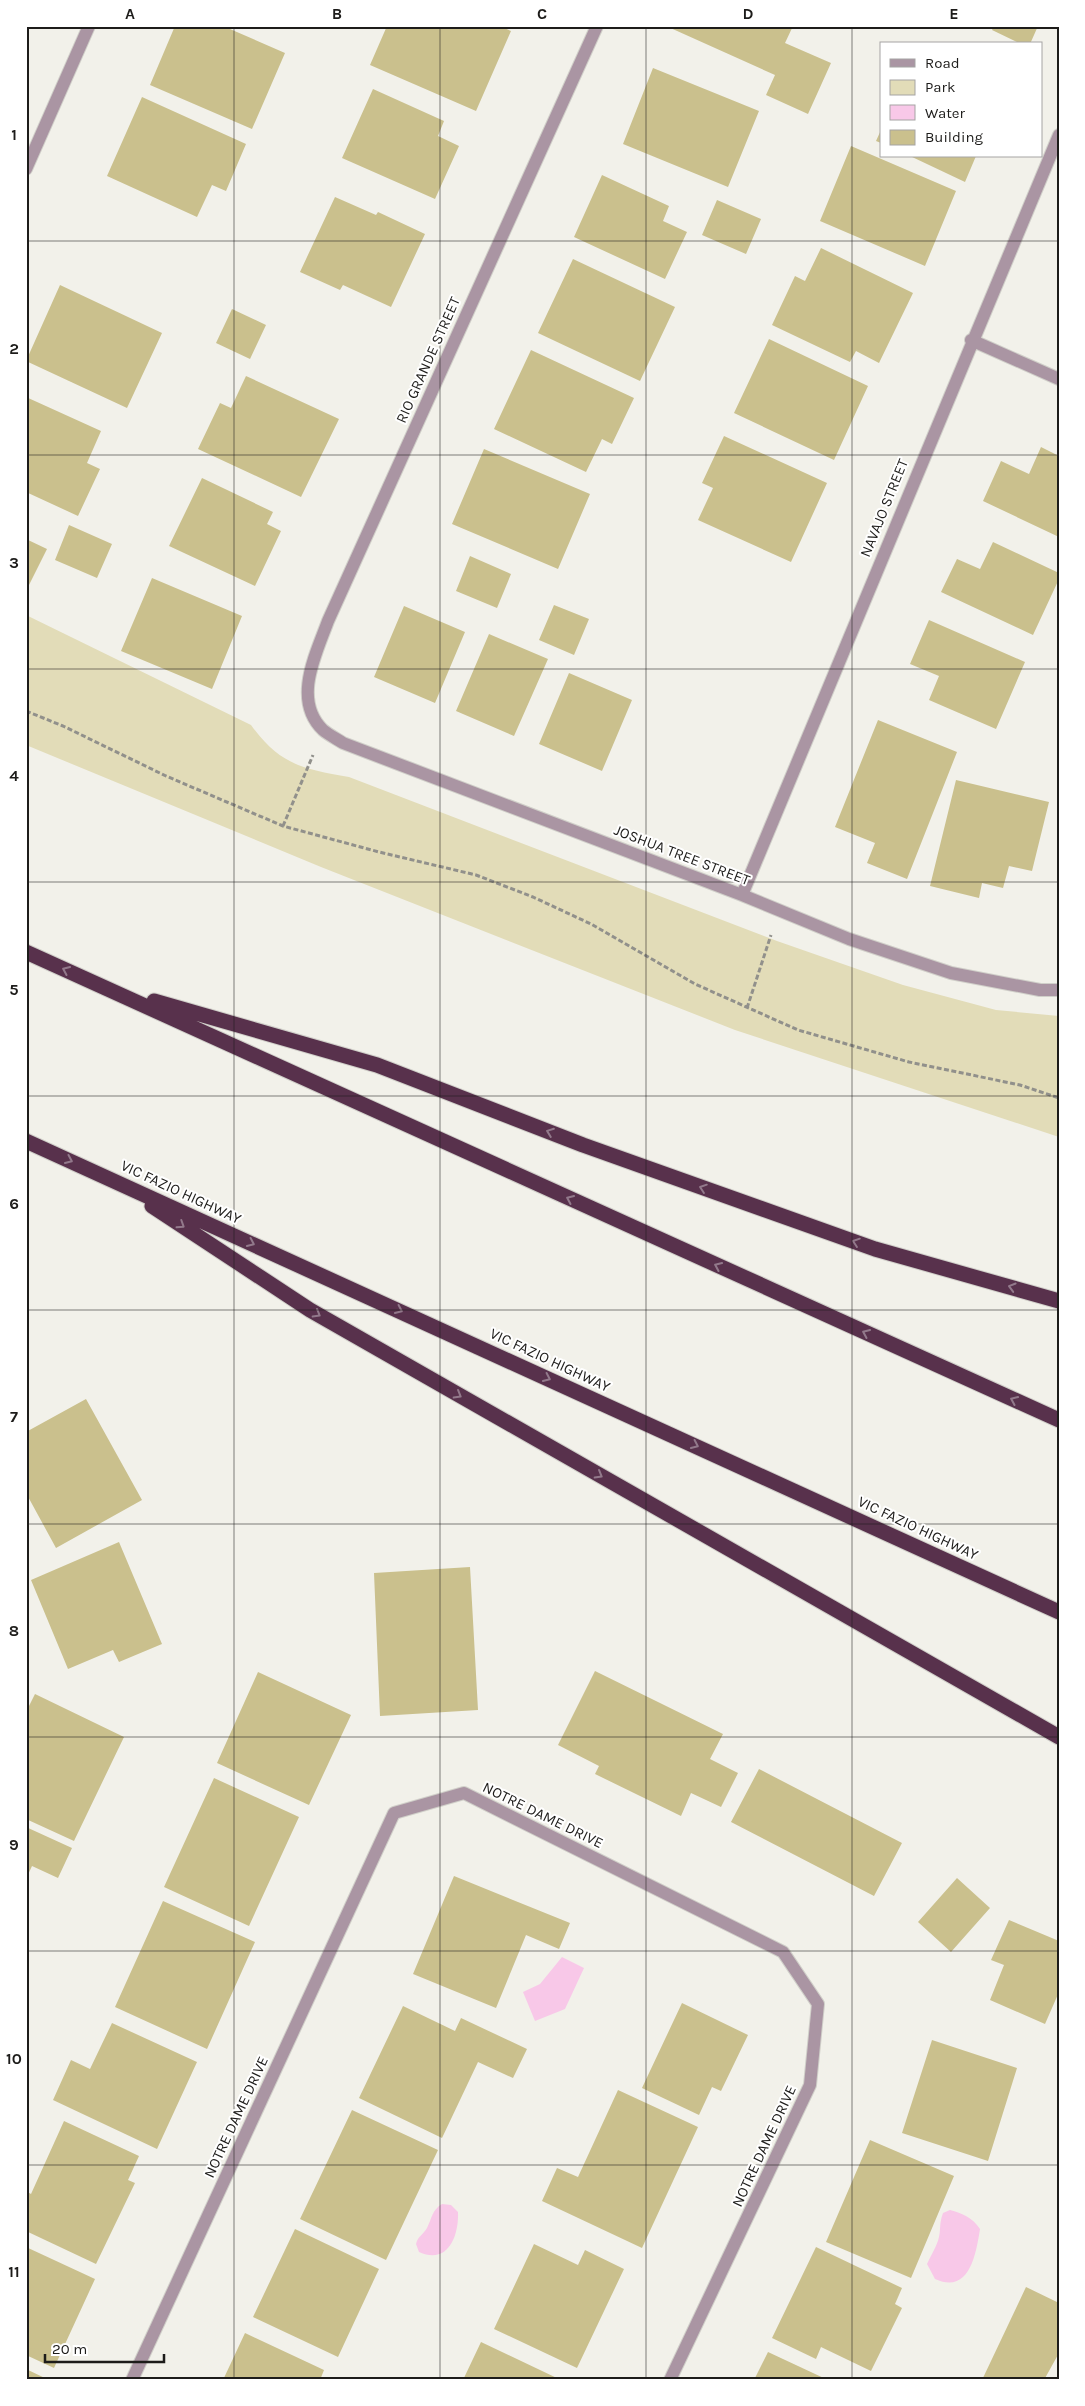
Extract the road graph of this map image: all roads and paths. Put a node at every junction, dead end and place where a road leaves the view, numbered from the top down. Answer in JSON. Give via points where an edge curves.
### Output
{"nodes":[{"id":1,"x":89,"y":26,"type":"edge"},
{"id":2,"x":597,"y":26,"type":"edge"},
{"id":3,"x":1059,"y":135,"type":"edge"},
{"id":4,"x":26,"y":169,"type":"edge"},
{"id":5,"x":971,"y":340,"type":"junction"},
{"id":6,"x":1059,"y":379,"type":"edge"},
{"id":7,"x":26,"y":711,"type":"edge"},
{"id":8,"x":311,"y":712,"type":"joint"},
{"id":9,"x":323,"y":729,"type":"junction"},
{"id":10,"x":283,"y":826,"type":"junction"},
{"id":11,"x":742,"y":895,"type":"junction"},
{"id":12,"x":779,"y":912,"type":"junction"},
{"id":13,"x":26,"y":952,"type":"edge"},
{"id":14,"x":106,"y":988,"type":"junction"},
{"id":15,"x":1059,"y":990,"type":"edge"},
{"id":16,"x":747,"y":1008,"type":"junction"},
{"id":17,"x":1059,"y":1098,"type":"edge"},
{"id":18,"x":26,"y":1141,"type":"edge"},
{"id":19,"x":111,"y":1179,"type":"junction"},
{"id":20,"x":1059,"y":1300,"type":"edge"},
{"id":21,"x":1059,"y":1420,"type":"edge"},
{"id":22,"x":1059,"y":1612,"type":"edge"},
{"id":23,"x":1059,"y":1737,"type":"edge"},
{"id":24,"x":132,"y":2380,"type":"edge"},
{"id":25,"x":670,"y":2380,"type":"edge"}],
"edges":[{"from":1,"to":4,"type":"street"},
{"from":2,"to":8,"type":"street","name":"RIO GRANDE STREET","via":[[328,621],[307,685]]},
{"from":3,"to":5,"type":"street","name":"NAVAJO STREET"},
{"from":5,"to":6,"type":"street"},
{"from":5,"to":11,"type":"street","name":"NAVAJO STREET"},
{"from":7,"to":10,"type":"path"},
{"from":8,"to":9,"type":"street","name":"JOSHUA TREE STREET"},
{"from":9,"to":10,"type":"path"},
{"from":9,"to":11,"type":"street","name":"JOSHUA TREE STREET","via":[[343,743]]},
{"from":10,"to":16,"type":"path","via":[[476,875],[533,897],[591,924],[695,984]]},
{"from":11,"to":12,"type":"street","name":"JOSHUA TREE STREET"},
{"from":12,"to":15,"type":"street","name":"JOSHUA TREE STREET","via":[[951,973],[1040,990]]},
{"from":12,"to":16,"type":"path"},
{"from":14,"to":13,"type":"highway","one_way":true},
{"from":20,"to":14,"type":"highway","one_way":true,"via":[[876,1249],[583,1146],[377,1064]]},
{"from":21,"to":14,"type":"highway","one_way":true},
{"from":16,"to":17,"type":"path","via":[[798,1030],[909,1062],[1020,1085]]},
{"from":18,"to":19,"type":"highway","name":"VIC FAZIO HIGHWAY","one_way":true},
{"from":19,"to":22,"type":"highway","name":"VIC FAZIO HIGHWAY","one_way":true},
{"from":19,"to":23,"type":"highway","one_way":true,"via":[[310,1310]]},
{"from":24,"to":25,"type":"street","name":"NOTRE DAME DRIVE","via":[[394,1813],[464,1793],[782,1952],[818,2004],[810,2085]]}]}
